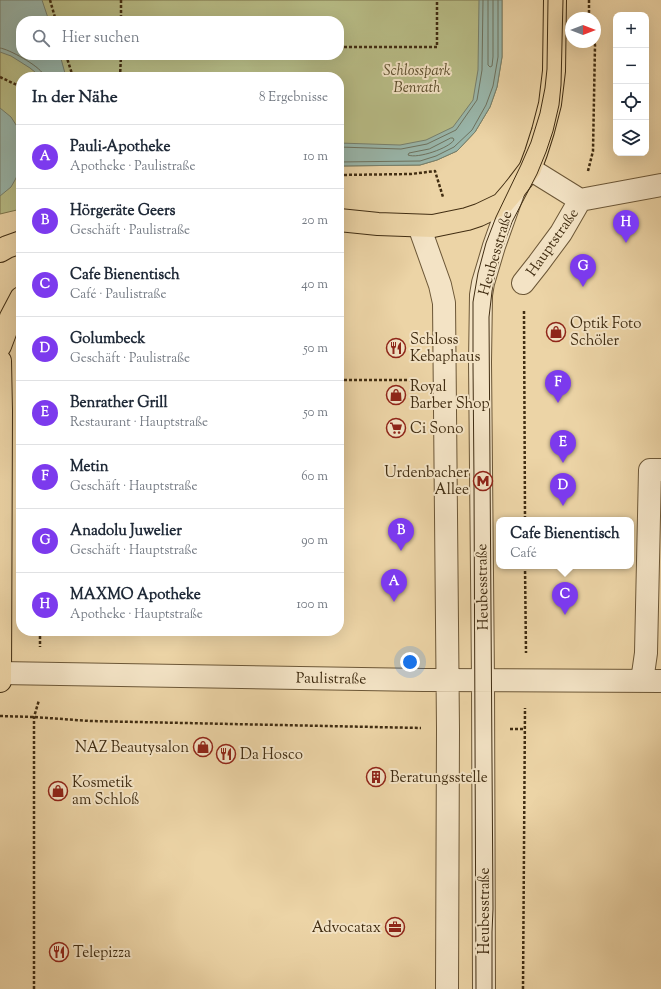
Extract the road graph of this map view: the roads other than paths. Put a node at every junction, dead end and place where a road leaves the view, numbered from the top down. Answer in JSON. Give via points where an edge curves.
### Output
{"nodes":[{"id":1,"x":555,"y":0,"type":"edge"},
{"id":2,"x":530,"y":169,"type":"junction"},
{"id":3,"x":661,"y":185,"type":"edge"},
{"id":4,"x":514,"y":190,"type":"junction"},
{"id":5,"x":580,"y":200,"type":"junction"},
{"id":6,"x":344,"y":221,"type":"edge"},
{"id":7,"x":419,"y":226,"type":"junction"},
{"id":8,"x":16,"y":244,"type":"edge"},
{"id":9,"x":0,"y":250,"type":"edge"},
{"id":10,"x":524,"y":283,"type":"road end"},
{"id":11,"x":16,"y":307,"type":"edge"},
{"id":12,"x":0,"y":346,"type":"edge"},
{"id":13,"x":0,"y":361,"type":"edge"},
{"id":14,"x":661,"y":470,"type":"edge"},
{"id":15,"x":0,"y":673,"type":"edge"},
{"id":16,"x":446,"y":680,"type":"junction"},
{"id":17,"x":483,"y":680,"type":"junction"},
{"id":18,"x":0,"y":681,"type":"edge"},
{"id":19,"x":652,"y":681,"type":"edge"},
{"id":20,"x":447,"y":989,"type":"edge"},
{"id":21,"x":484,"y":989,"type":"edge"}],
"edges":[{"from":1,"to":2,"type":"main road","via":[[554,71],[550,104],[544,131]]},
{"from":2,"to":4,"type":"main road"},
{"from":2,"to":5,"type":"street","name":"Hauptstraße"},
{"from":3,"to":5,"type":"street","name":"Hauptstraße"},
{"from":4,"to":7,"type":"main road","via":[[502,204],[479,215],[433,226]]},
{"from":4,"to":17,"type":"street","name":"Heubesstraße","via":[[494,246],[481,295]]},
{"from":5,"to":10,"type":"street","name":"Hauptstraße","via":[[561,233]]},
{"from":6,"to":7,"type":"main road"},
{"from":7,"to":16,"type":"street","via":[[444,303]]},
{"from":8,"to":9,"type":"main road"},
{"from":11,"to":12,"type":"main road"},
{"from":13,"to":15,"type":"main road"},
{"from":14,"to":19,"type":"street","via":[[650,470],[646,653]]},
{"from":15,"to":16,"type":"street","name":"Paulistraße"},
{"from":15,"to":18,"type":"main road"},
{"from":16,"to":17,"type":"street","name":"Paulistraße"},
{"from":16,"to":20,"type":"street"},
{"from":17,"to":19,"type":"street","name":"Paulistraße"},
{"from":17,"to":21,"type":"street","name":"Heubesstraße"}]}
